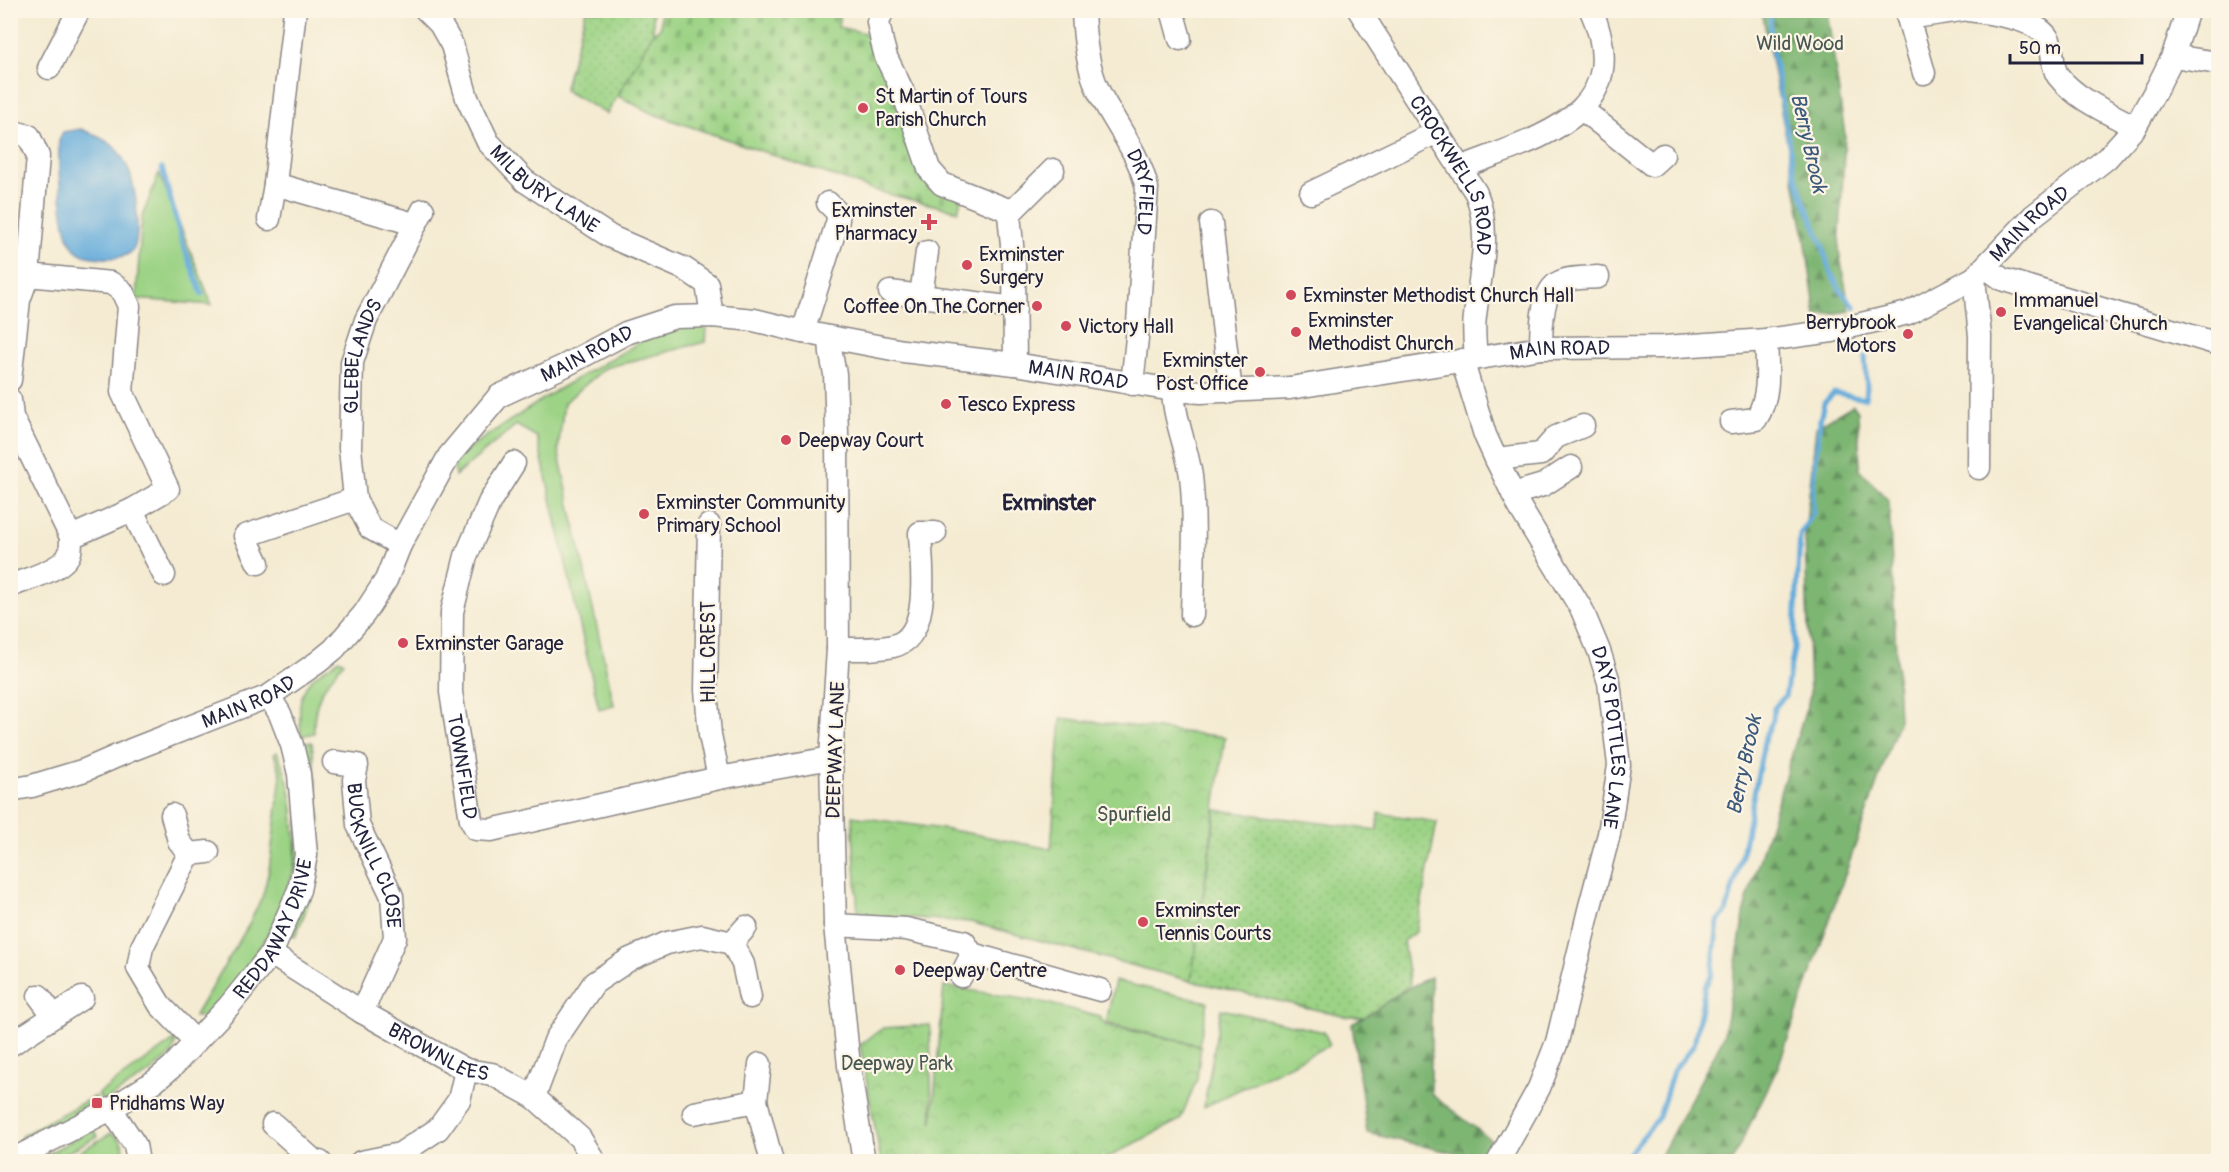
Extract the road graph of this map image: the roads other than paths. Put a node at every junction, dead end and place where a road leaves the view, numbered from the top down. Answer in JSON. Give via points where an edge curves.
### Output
{"nodes":[{"id":1,"x":78,"y":10,"type":"edge"},
{"id":2,"x":295,"y":10,"type":"edge"},
{"id":3,"x":426,"y":10,"type":"edge"},
{"id":4,"x":883,"y":10,"type":"edge"},
{"id":5,"x":1083,"y":10,"type":"edge"},
{"id":6,"x":1172,"y":10,"type":"edge"},
{"id":7,"x":1359,"y":10,"type":"edge"},
{"id":8,"x":1591,"y":10,"type":"edge"},
{"id":9,"x":1961,"y":10,"type":"edge"},
{"id":10,"x":1968,"y":10,"type":"edge"},
{"id":11,"x":2188,"y":10,"type":"edge"},
{"id":12,"x":1907,"y":14,"type":"edge"},
{"id":13,"x":2035,"y":18,"type":"edge"},
{"id":14,"x":1180,"y":39,"type":"dead end"},
{"id":15,"x":2173,"y":56,"type":"junction"},
{"id":16,"x":2218,"y":63,"type":"edge"},
{"id":17,"x":50,"y":68,"type":"dead end"},
{"id":18,"x":1924,"y":73,"type":"dead end"},
{"id":19,"x":1583,"y":110,"type":"junction"},
{"id":20,"x":2135,"y":127,"type":"junction"},
{"id":21,"x":10,"y":130,"type":"edge"},
{"id":22,"x":1437,"y":132,"type":"junction"},
{"id":23,"x":1653,"y":164,"type":"dead end"},
{"id":24,"x":1460,"y":168,"type":"junction"},
{"id":25,"x":1053,"y":170,"type":"dead end"},
{"id":26,"x":275,"y":184,"type":"junction"},
{"id":27,"x":1311,"y":193,"type":"dead end"},
{"id":28,"x":828,"y":203,"type":"dead end"},
{"id":29,"x":1009,"y":214,"type":"junction"},
{"id":30,"x":269,"y":219,"type":"dead end"},
{"id":31,"x":1212,"y":223,"type":"dead end"},
{"id":32,"x":927,"y":252,"type":"dead end"},
{"id":33,"x":1979,"y":272,"type":"junction"},
{"id":34,"x":28,"y":275,"type":"junction"},
{"id":35,"x":1598,"y":277,"type":"dead end"},
{"id":36,"x":890,"y":292,"type":"dead end"},
{"id":37,"x":921,"y":296,"type":"junction"},
{"id":38,"x":15,"y":299,"type":"edge"},
{"id":39,"x":1015,"y":308,"type":"junction"},
{"id":40,"x":712,"y":316,"type":"junction"},
{"id":41,"x":803,"y":333,"type":"junction"},
{"id":42,"x":830,"y":338,"type":"junction"},
{"id":43,"x":1766,"y":340,"type":"junction"},
{"id":44,"x":2218,"y":344,"type":"edge"},
{"id":45,"x":1541,"y":348,"type":"junction"},
{"id":46,"x":1469,"y":359,"type":"junction"},
{"id":47,"x":1016,"y":364,"type":"junction"},
{"id":48,"x":10,"y":380,"type":"edge"},
{"id":49,"x":1132,"y":384,"type":"junction"},
{"id":50,"x":1173,"y":390,"type":"junction"},
{"id":51,"x":1231,"y":392,"type":"junction"},
{"id":52,"x":11,"y":411,"type":"edge"},
{"id":53,"x":1731,"y":422,"type":"dead end"},
{"id":54,"x":1583,"y":426,"type":"dead end"},
{"id":55,"x":1496,"y":459,"type":"junction"},
{"id":56,"x":514,"y":463,"type":"dead end"},
{"id":57,"x":1571,"y":467,"type":"dead end"},
{"id":58,"x":1979,"y":468,"type":"dead end"},
{"id":59,"x":1513,"y":494,"type":"junction"},
{"id":60,"x":355,"y":499,"type":"junction"},
{"id":61,"x":132,"y":510,"type":"junction"},
{"id":62,"x":709,"y":525,"type":"dead end"},
{"id":63,"x":920,"y":533,"type":"dead end"},
{"id":64,"x":71,"y":537,"type":"junction"},
{"id":65,"x":400,"y":545,"type":"junction"},
{"id":66,"x":258,"y":563,"type":"dead end"},
{"id":67,"x":164,"y":575,"type":"dead end"},
{"id":68,"x":11,"y":583,"type":"edge"},
{"id":69,"x":1192,"y":615,"type":"dead end"},
{"id":70,"x":838,"y":650,"type":"junction"},
{"id":71,"x":269,"y":696,"type":"junction"},
{"id":72,"x":831,"y":758,"type":"junction"},
{"id":73,"x":334,"y":762,"type":"dead end"},
{"id":74,"x":719,"y":778,"type":"junction"},
{"id":75,"x":10,"y":790,"type":"edge"},
{"id":76,"x":172,"y":814,"type":"dead end"},
{"id":77,"x":835,"y":926,"type":"junction"},
{"id":78,"x":271,"y":954,"type":"junction"},
{"id":79,"x":972,"y":954,"type":"junction"},
{"id":80,"x":961,"y":976,"type":"dead end"},
{"id":81,"x":1100,"y":990,"type":"dead end"},
{"id":82,"x":39,"y":996,"type":"dead end"},
{"id":83,"x":750,"y":997,"type":"dead end"},
{"id":84,"x":82,"y":998,"type":"dead end"},
{"id":85,"x":362,"y":1012,"type":"junction"},
{"id":86,"x":53,"y":1016,"type":"junction"},
{"id":87,"x":195,"y":1041,"type":"junction"},
{"id":88,"x":10,"y":1044,"type":"edge"},
{"id":89,"x":760,"y":1064,"type":"dead end"},
{"id":90,"x":466,"y":1070,"type":"junction"},
{"id":91,"x":534,"y":1097,"type":"junction"},
{"id":92,"x":756,"y":1101,"type":"junction"},
{"id":93,"x":111,"y":1109,"type":"junction"},
{"id":94,"x":694,"y":1113,"type":"dead end"},
{"id":95,"x":273,"y":1124,"type":"dead end"},
{"id":96,"x":10,"y":1161,"type":"edge"},
{"id":97,"x":138,"y":1161,"type":"edge"},
{"id":98,"x":314,"y":1161,"type":"edge"},
{"id":99,"x":320,"y":1161,"type":"edge"},
{"id":100,"x":361,"y":1161,"type":"edge"},
{"id":101,"x":596,"y":1161,"type":"edge"},
{"id":102,"x":772,"y":1161,"type":"edge"},
{"id":103,"x":864,"y":1161,"type":"edge"},
{"id":104,"x":1498,"y":1161,"type":"edge"}],
"edges":[{"from":1,"to":17,"type":"street"},
{"from":2,"to":26,"type":"street"},
{"from":3,"to":40,"type":"street","name":"MILBURY LANE","via":[[452,45],[466,98],[488,142],[525,181],[562,206],[611,237],[685,269],[707,284]]},
{"from":4,"to":29,"type":"street","via":[[878,22],[884,49],[929,169],[942,184],[1003,208]]},
{"from":5,"to":49,"type":"street","name":"DRYFIELD","via":[[1086,45],[1098,89],[1133,152],[1147,188]]},
{"from":6,"to":14,"type":"street"},
{"from":7,"to":22,"type":"street","name":"CROCKWELLS ROAD"},
{"from":8,"to":19,"type":"street","via":[[1600,31],[1604,64],[1597,89]]},
{"from":9,"to":12,"type":"street"},
{"from":10,"to":13,"type":"street"},
{"from":11,"to":15,"type":"street","name":"MAIN ROAD"},
{"from":12,"to":18,"type":"street"},
{"from":13,"to":20,"type":"street","via":[[2048,39],[2056,74],[2075,93]]},
{"from":15,"to":16,"type":"street"},
{"from":15,"to":20,"type":"street","name":"MAIN ROAD"},
{"from":19,"to":23,"type":"street"},
{"from":19,"to":24,"type":"street","via":[[1549,133]]},
{"from":20,"to":33,"type":"street","name":"MAIN ROAD","via":[[2106,159],[2033,216]]},
{"from":21,"to":34,"type":"street","via":[[29,136],[38,156]]},
{"from":22,"to":24,"type":"street","name":"CROCKWELLS ROAD"},
{"from":22,"to":27,"type":"street"},
{"from":24,"to":46,"type":"street","name":"CROCKWELLS ROAD","via":[[1476,193],[1485,226]]},
{"from":25,"to":29,"type":"street"},
{"from":26,"to":30,"type":"street"},
{"from":26,"to":60,"type":"street","name":"GLEBELANDS","via":[[418,217],[366,320],[352,362],[350,448]]},
{"from":28,"to":41,"type":"street","via":[[837,212],[838,220]]},
{"from":29,"to":39,"type":"street"},
{"from":31,"to":51,"type":"street"},
{"from":32,"to":37,"type":"street"},
{"from":33,"to":43,"type":"street","name":"MAIN ROAD","via":[[1908,314],[1832,331]]},
{"from":33,"to":44,"type":"street"},
{"from":33,"to":58,"type":"street"},
{"from":34,"to":38,"type":"street"},
{"from":34,"to":61,"type":"street","via":[[111,283],[126,298],[129,306],[122,393],[168,489]]},
{"from":35,"to":45,"type":"street","via":[[1559,282],[1549,292],[1541,324]]},
{"from":36,"to":37,"type":"street"},
{"from":37,"to":39,"type":"street"},
{"from":38,"to":48,"type":"street"},
{"from":39,"to":47,"type":"street"},
{"from":40,"to":41,"type":"street","name":"MAIN ROAD","via":[[754,320]]},
{"from":40,"to":65,"type":"street","name":"MAIN ROAD","via":[[675,317],[626,333],[499,396],[449,456]]},
{"from":41,"to":42,"type":"street","name":"MAIN ROAD"},
{"from":42,"to":47,"type":"street","name":"MAIN ROAD"},
{"from":42,"to":70,"type":"street","name":"DEEPWAY LANE","via":[[837,433]]},
{"from":43,"to":45,"type":"street","name":"MAIN ROAD","via":[[1664,347]]},
{"from":43,"to":53,"type":"street","via":[[1765,401],[1757,428]]},
{"from":45,"to":46,"type":"street","name":"MAIN ROAD"},
{"from":46,"to":51,"type":"street","name":"MAIN ROAD","via":[[1313,385]]},
{"from":46,"to":55,"type":"street","name":"DAYS POTTLES LANE","via":[[1485,435]]},
{"from":47,"to":49,"type":"street","name":"MAIN ROAD"},
{"from":49,"to":50,"type":"street","name":"MAIN ROAD"},
{"from":50,"to":51,"type":"street","name":"MAIN ROAD"},
{"from":50,"to":69,"type":"street","via":[[1174,410],[1191,474]]},
{"from":52,"to":64,"type":"street"},
{"from":54,"to":55,"type":"street","via":[[1556,436],[1541,454]]},
{"from":55,"to":59,"type":"street","name":"DAYS POTTLES LANE"},
{"from":56,"to":74,"type":"street","name":"TOWNFIELD","via":[[490,501],[466,556],[452,612],[451,692],[471,819],[476,829],[491,830]]},
{"from":57,"to":59,"type":"street","via":[[1543,485]]},
{"from":59,"to":104,"type":"street","name":"DAYS POTTLES LANE","via":[[1582,610],[1599,651],[1609,682],[1619,765],[1609,834],[1557,1042],[1539,1088]]},
{"from":60,"to":65,"type":"street","name":"GLEBELANDS","via":[[370,528]]},
{"from":60,"to":66,"type":"street","via":[[245,536]]},
{"from":61,"to":64,"type":"street"},
{"from":61,"to":67,"type":"street"},
{"from":62,"to":74,"type":"street","name":"HILL CREST","via":[[706,690]]},
{"from":63,"to":70,"type":"street","via":[[921,610],[914,632],[895,646]]},
{"from":64,"to":68,"type":"street","via":[[70,555],[62,563]]},
{"from":65,"to":71,"type":"street","name":"MAIN ROAD","via":[[386,580],[358,622],[334,649]]},
{"from":70,"to":72,"type":"street","name":"DEEPWAY LANE"},
{"from":71,"to":75,"type":"street","name":"MAIN ROAD","via":[[85,770]]},
{"from":71,"to":78,"type":"street","name":"REDDAWAY DRIVE","via":[[292,745],[299,774],[306,855],[299,890]]},
{"from":72,"to":74,"type":"street","name":"TOWNFIELD"},
{"from":72,"to":77,"type":"street","name":"DEEPWAY LANE"},
{"from":73,"to":85,"type":"street","name":"BUCKNILL CLOSE","via":[[366,766],[354,780],[358,825],[392,896],[394,938]]},
{"from":76,"to":87,"type":"street","via":[[179,841],[199,853],[142,947],[138,968],[160,1005]]},
{"from":77,"to":79,"type":"street","via":[[906,929],[964,942]]},
{"from":77,"to":103,"type":"street","name":"DEEPWAY LANE","via":[[849,1066]]},
{"from":78,"to":85,"type":"street","name":"BROWNLEES"},
{"from":78,"to":87,"type":"street","name":"REDDAWAY DRIVE","via":[[230,1006]]},
{"from":79,"to":80,"type":"street"},
{"from":79,"to":81,"type":"street"},
{"from":82,"to":86,"type":"street"},
{"from":83,"to":91,"type":"street","via":[[739,935],[702,936],[667,943],[630,959],[594,983],[556,1039]]},
{"from":84,"to":86,"type":"street"},
{"from":85,"to":90,"type":"street","name":"BROWNLEES"},
{"from":86,"to":88,"type":"street"},
{"from":87,"to":93,"type":"street","name":"REDDAWAY DRIVE","via":[[155,1081]]},
{"from":89,"to":92,"type":"street"},
{"from":90,"to":91,"type":"street","name":"BROWNLEES","via":[[492,1074]]},
{"from":90,"to":100,"type":"street","via":[[459,1100],[438,1129],[400,1154]]},
{"from":91,"to":101,"type":"street","name":"BROWNLEES","via":[[580,1138]]},
{"from":92,"to":94,"type":"street"},
{"from":92,"to":102,"type":"street"},
{"from":93,"to":96,"type":"street","name":"REDDAWAY DRIVE"},
{"from":93,"to":97,"type":"street","via":[[135,1144]]},
{"from":95,"to":98,"type":"street"},
{"from":98,"to":99,"type":"street"}]}
